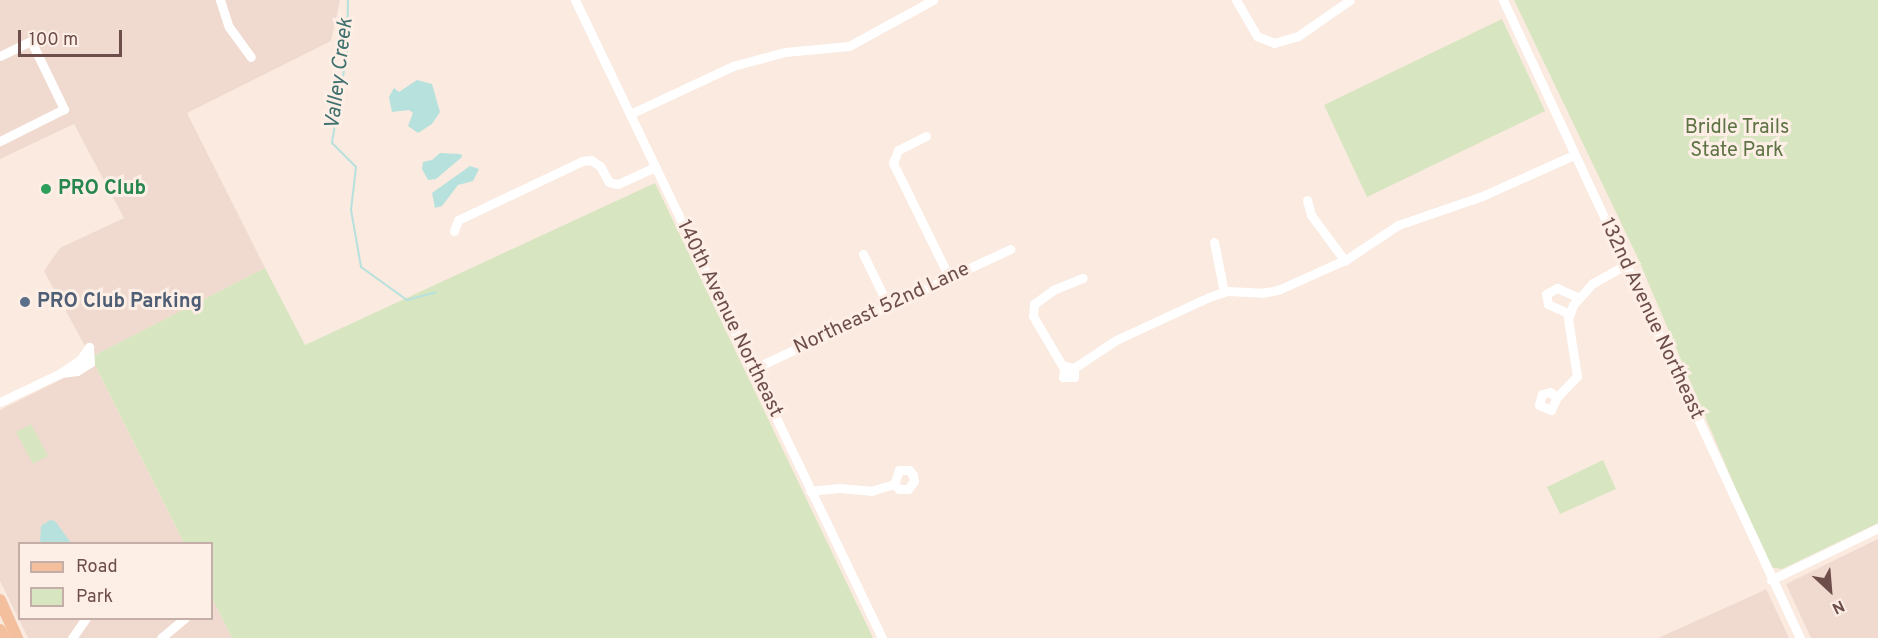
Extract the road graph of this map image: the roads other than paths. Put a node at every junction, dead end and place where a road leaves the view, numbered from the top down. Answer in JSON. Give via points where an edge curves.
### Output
{"nodes":[{"id":1,"x":220,"y":0,"type":"edge"},
{"id":2,"x":575,"y":0,"type":"edge"},
{"id":3,"x":933,"y":0,"type":"edge"},
{"id":4,"x":1236,"y":0,"type":"edge"},
{"id":5,"x":1350,"y":0,"type":"edge"},
{"id":6,"x":1503,"y":0,"type":"edge"},
{"id":7,"x":0,"y":56,"type":"edge"},
{"id":8,"x":251,"y":57,"type":"dead end"},
{"id":9,"x":630,"y":114,"type":"junction"},
{"id":10,"x":926,"y":136,"type":"dead end"},
{"id":11,"x":0,"y":141,"type":"edge"},
{"id":12,"x":1574,"y":155,"type":"junction"},
{"id":13,"x":655,"y":167,"type":"junction"},
{"id":14,"x":1307,"y":200,"type":"dead end"},
{"id":15,"x":454,"y":231,"type":"dead end"},
{"id":16,"x":1214,"y":242,"type":"dead end"},
{"id":17,"x":1010,"y":249,"type":"dead end"},
{"id":18,"x":863,"y":254,"type":"dead end"},
{"id":19,"x":1344,"y":261,"type":"junction"},
{"id":20,"x":1625,"y":265,"type":"junction"},
{"id":21,"x":949,"y":277,"type":"junction"},
{"id":22,"x":1083,"y":278,"type":"dead end"},
{"id":23,"x":1224,"y":292,"type":"junction"},
{"id":24,"x":1579,"y":298,"type":"junction"},
{"id":25,"x":888,"y":305,"type":"junction"},
{"id":26,"x":1570,"y":314,"type":"junction"},
{"id":27,"x":753,"y":369,"type":"junction"},
{"id":28,"x":59,"y":374,"type":"dead end"},
{"id":29,"x":1557,"y":397,"type":"dead end"},
{"id":30,"x":0,"y":402,"type":"edge"},
{"id":31,"x":894,"y":484,"type":"dead end"},
{"id":32,"x":810,"y":492,"type":"junction"},
{"id":33,"x":1878,"y":528,"type":"edge"},
{"id":34,"x":1772,"y":580,"type":"junction"},
{"id":35,"x":0,"y":600,"type":"edge"},
{"id":36,"x":85,"y":620,"type":"edge"},
{"id":37,"x":185,"y":620,"type":"edge"},
{"id":38,"x":0,"y":630,"type":"edge"},
{"id":39,"x":4,"y":638,"type":"edge"},
{"id":40,"x":17,"y":638,"type":"edge"},
{"id":41,"x":72,"y":638,"type":"edge"},
{"id":42,"x":161,"y":638,"type":"edge"},
{"id":43,"x":882,"y":638,"type":"edge"},
{"id":44,"x":1800,"y":638,"type":"edge"}],
"edges":[{"from":1,"to":8,"type":"street","via":[[229,27]]},
{"from":2,"to":9,"type":"street","name":"140th Avenue Northeast"},
{"from":3,"to":9,"type":"street","via":[[849,46],[785,52],[733,66]]},
{"from":4,"to":5,"type":"street","via":[[1257,36],[1274,43],[1298,36]]},
{"from":6,"to":12,"type":"street","name":"132nd Avenue Northeast"},
{"from":7,"to":11,"type":"street","via":[[31,41],[64,109]]},
{"from":9,"to":13,"type":"street","name":"140th Avenue Northeast"},
{"from":10,"to":21,"type":"street","via":[[898,150],[893,163]]},
{"from":12,"to":19,"type":"street","via":[[1480,197],[1398,225]]},
{"from":12,"to":20,"type":"street","name":"132nd Avenue Northeast"},
{"from":13,"to":15,"type":"street","via":[[618,184],[609,182],[600,166],[591,160],[582,161],[458,220]]},
{"from":13,"to":27,"type":"street","name":"140th Avenue Northeast"},
{"from":14,"to":19,"type":"street","via":[[1311,215]]},
{"from":16,"to":23,"type":"street"},
{"from":17,"to":21,"type":"street","name":"Northeast 52nd Lane"},
{"from":18,"to":25,"type":"street"},
{"from":19,"to":23,"type":"street","via":[[1278,290]]},
{"from":20,"to":24,"type":"street","via":[[1593,283]]},
{"from":20,"to":34,"type":"street","name":"132nd Avenue Northeast"},
{"from":21,"to":25,"type":"street","name":"Northeast 52nd Lane"},
{"from":22,"to":23,"type":"street","via":[[1053,290],[1034,304],[1033,316],[1063,368],[1074,368],[1116,340]]},
{"from":24,"to":26,"type":"street"},
{"from":24,"to":26,"type":"street","via":[[1557,288],[1546,294],[1548,304]]},
{"from":25,"to":27,"type":"street","name":"Northeast 52nd Lane"},
{"from":26,"to":29,"type":"street","via":[[1577,376]]},
{"from":27,"to":32,"type":"street","name":"140th Avenue Northeast"},
{"from":28,"to":30,"type":"street"},
{"from":31,"to":32,"type":"street","via":[[871,491],[839,488]]},
{"from":32,"to":43,"type":"street","name":"140th Avenue Northeast"},
{"from":33,"to":34,"type":"street"},
{"from":34,"to":44,"type":"street","name":"132nd Avenue Northeast"},
{"from":35,"to":40,"type":"main road"},
{"from":36,"to":41,"type":"street"},
{"from":37,"to":42,"type":"street"},
{"from":38,"to":39,"type":"main road"}]}
